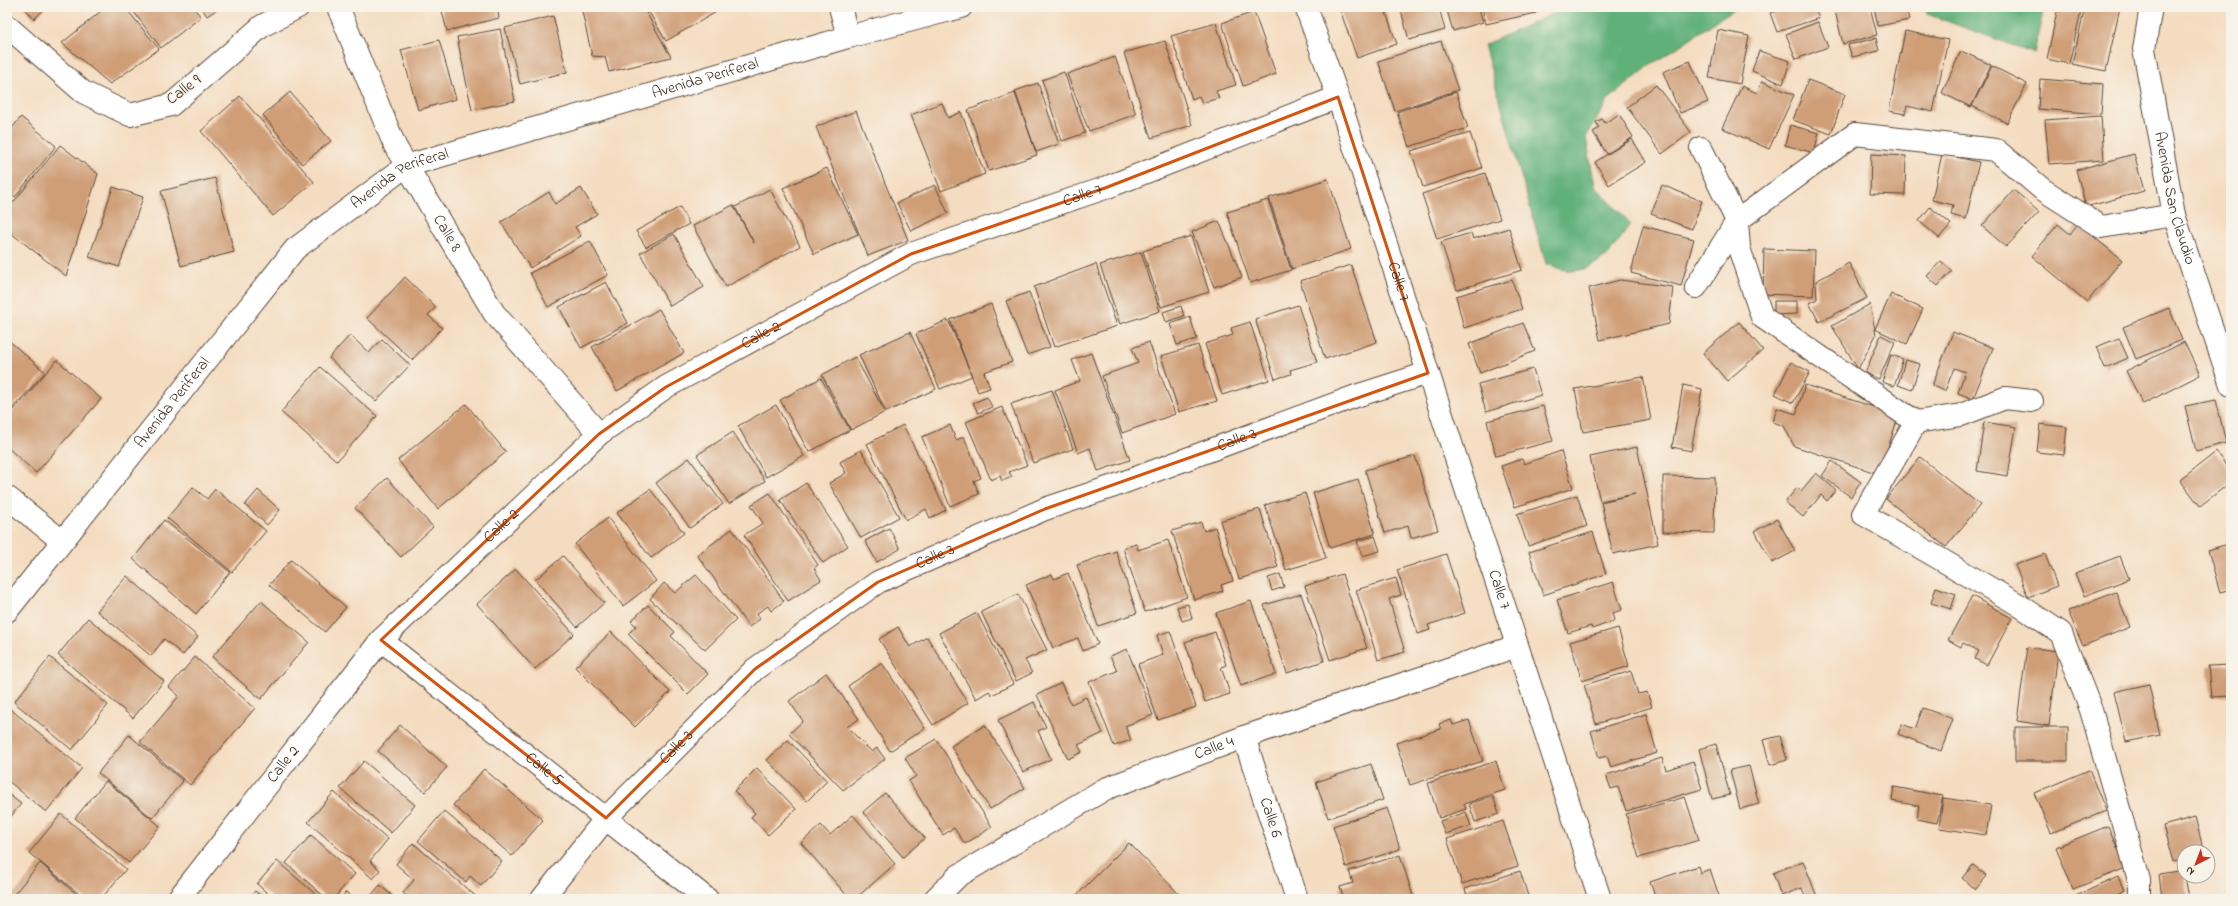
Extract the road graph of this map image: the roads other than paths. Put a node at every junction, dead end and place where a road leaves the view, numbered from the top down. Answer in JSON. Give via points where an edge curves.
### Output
{"nodes":[{"id":1,"x":298,"y":7,"type":"edge"},
{"id":2,"x":338,"y":7,"type":"edge"},
{"id":3,"x":840,"y":7,"type":"edge"},
{"id":4,"x":961,"y":7,"type":"edge"},
{"id":5,"x":1306,"y":7,"type":"edge"},
{"id":6,"x":2151,"y":7,"type":"edge"},
{"id":7,"x":7,"y":26,"type":"edge"},
{"id":8,"x":848,"y":37,"type":"junction"},
{"id":9,"x":1338,"y":97,"type":"junction"},
{"id":10,"x":1701,"y":148,"type":"dead end"},
{"id":11,"x":406,"y":166,"type":"junction"},
{"id":12,"x":2174,"y":215,"type":"junction"},
{"id":13,"x":1737,"y":221,"type":"junction"},
{"id":14,"x":911,"y":254,"type":"joint"},
{"id":15,"x":1696,"y":287,"type":"dead end"},
{"id":16,"x":1428,"y":373,"type":"junction"},
{"id":17,"x":2231,"y":385,"type":"edge"},
{"id":18,"x":2032,"y":401,"type":"dead end"},
{"id":19,"x":1916,"y":422,"type":"junction"},
{"id":20,"x":599,"y":434,"type":"junction"},
{"id":21,"x":7,"y":497,"type":"edge"},
{"id":22,"x":62,"y":541,"type":"junction"},
{"id":23,"x":7,"y":611,"type":"edge"},
{"id":24,"x":381,"y":640,"type":"junction"},
{"id":25,"x":1518,"y":646,"type":"junction"},
{"id":26,"x":1244,"y":737,"type":"junction"},
{"id":27,"x":606,"y":818,"type":"junction"},
{"id":28,"x":178,"y":899,"type":"edge"},
{"id":29,"x":542,"y":899,"type":"edge"},
{"id":30,"x":707,"y":899,"type":"edge"},
{"id":31,"x":935,"y":899,"type":"edge"},
{"id":32,"x":1297,"y":899,"type":"edge"},
{"id":33,"x":1600,"y":899,"type":"edge"},
{"id":34,"x":2139,"y":899,"type":"edge"}],
"edges":[{"from":1,"to":7,"type":"street","name":"Calle 9","via":[[262,26],[171,105],[130,115],[84,92]]},
{"from":2,"to":11,"type":"street","name":"Calle 8","via":[[395,146]]},
{"from":3,"to":8,"type":"street"},
{"from":4,"to":8,"type":"street","name":"Avenida Periferal"},
{"from":5,"to":9,"type":"street"},
{"from":6,"to":12,"type":"street","name":"Avenida San Claudio","via":[[2144,49]]},
{"from":8,"to":11,"type":"street","name":"Avenida Periferal"},
{"from":9,"to":14,"type":"street","name":"Calle 7","via":[[1105,188]]},
{"from":9,"to":16,"type":"street","name":"Calle 7"},
{"from":10,"to":13,"type":"street"},
{"from":11,"to":20,"type":"street","name":"Calle 8","via":[[494,313]]},
{"from":11,"to":22,"type":"street","name":"Avenida Periferal","via":[[295,249]]},
{"from":12,"to":13,"type":"street","via":[[2102,228],[2042,189],[1996,150],[1855,134]]},
{"from":12,"to":17,"type":"street","name":"Avenida San Claudio"},
{"from":13,"to":15,"type":"street"},
{"from":13,"to":19,"type":"street","via":[[1740,248],[1762,317]]},
{"from":14,"to":20,"type":"street","name":"Calle 2","via":[[666,387]]},
{"from":16,"to":25,"type":"street","name":"Calle 7"},
{"from":16,"to":27,"type":"street","name":"Calle 3","via":[[1356,396],[1045,509],[878,582],[755,668]]},
{"from":18,"to":19,"type":"street","via":[[2005,398],[1961,415]]},
{"from":19,"to":34,"type":"street","via":[[1863,514],[2019,605],[2061,633],[2091,710],[2139,880]]},
{"from":20,"to":24,"type":"street","name":"Calle 2"},
{"from":21,"to":22,"type":"street"},
{"from":22,"to":23,"type":"street","name":"Avenida Periferal"},
{"from":24,"to":27,"type":"street","name":"Calle 5"},
{"from":24,"to":28,"type":"street","name":"Calle 2"},
{"from":25,"to":26,"type":"street","name":"Calle 4"},
{"from":25,"to":33,"type":"street","name":"Calle 7"},
{"from":26,"to":31,"type":"street","name":"Calle 4","via":[[1105,789],[958,876]]},
{"from":26,"to":32,"type":"street","name":"Calle 6"},
{"from":27,"to":29,"type":"street","name":"Calle 3"},
{"from":27,"to":30,"type":"street","name":"Calle 5"}]}
